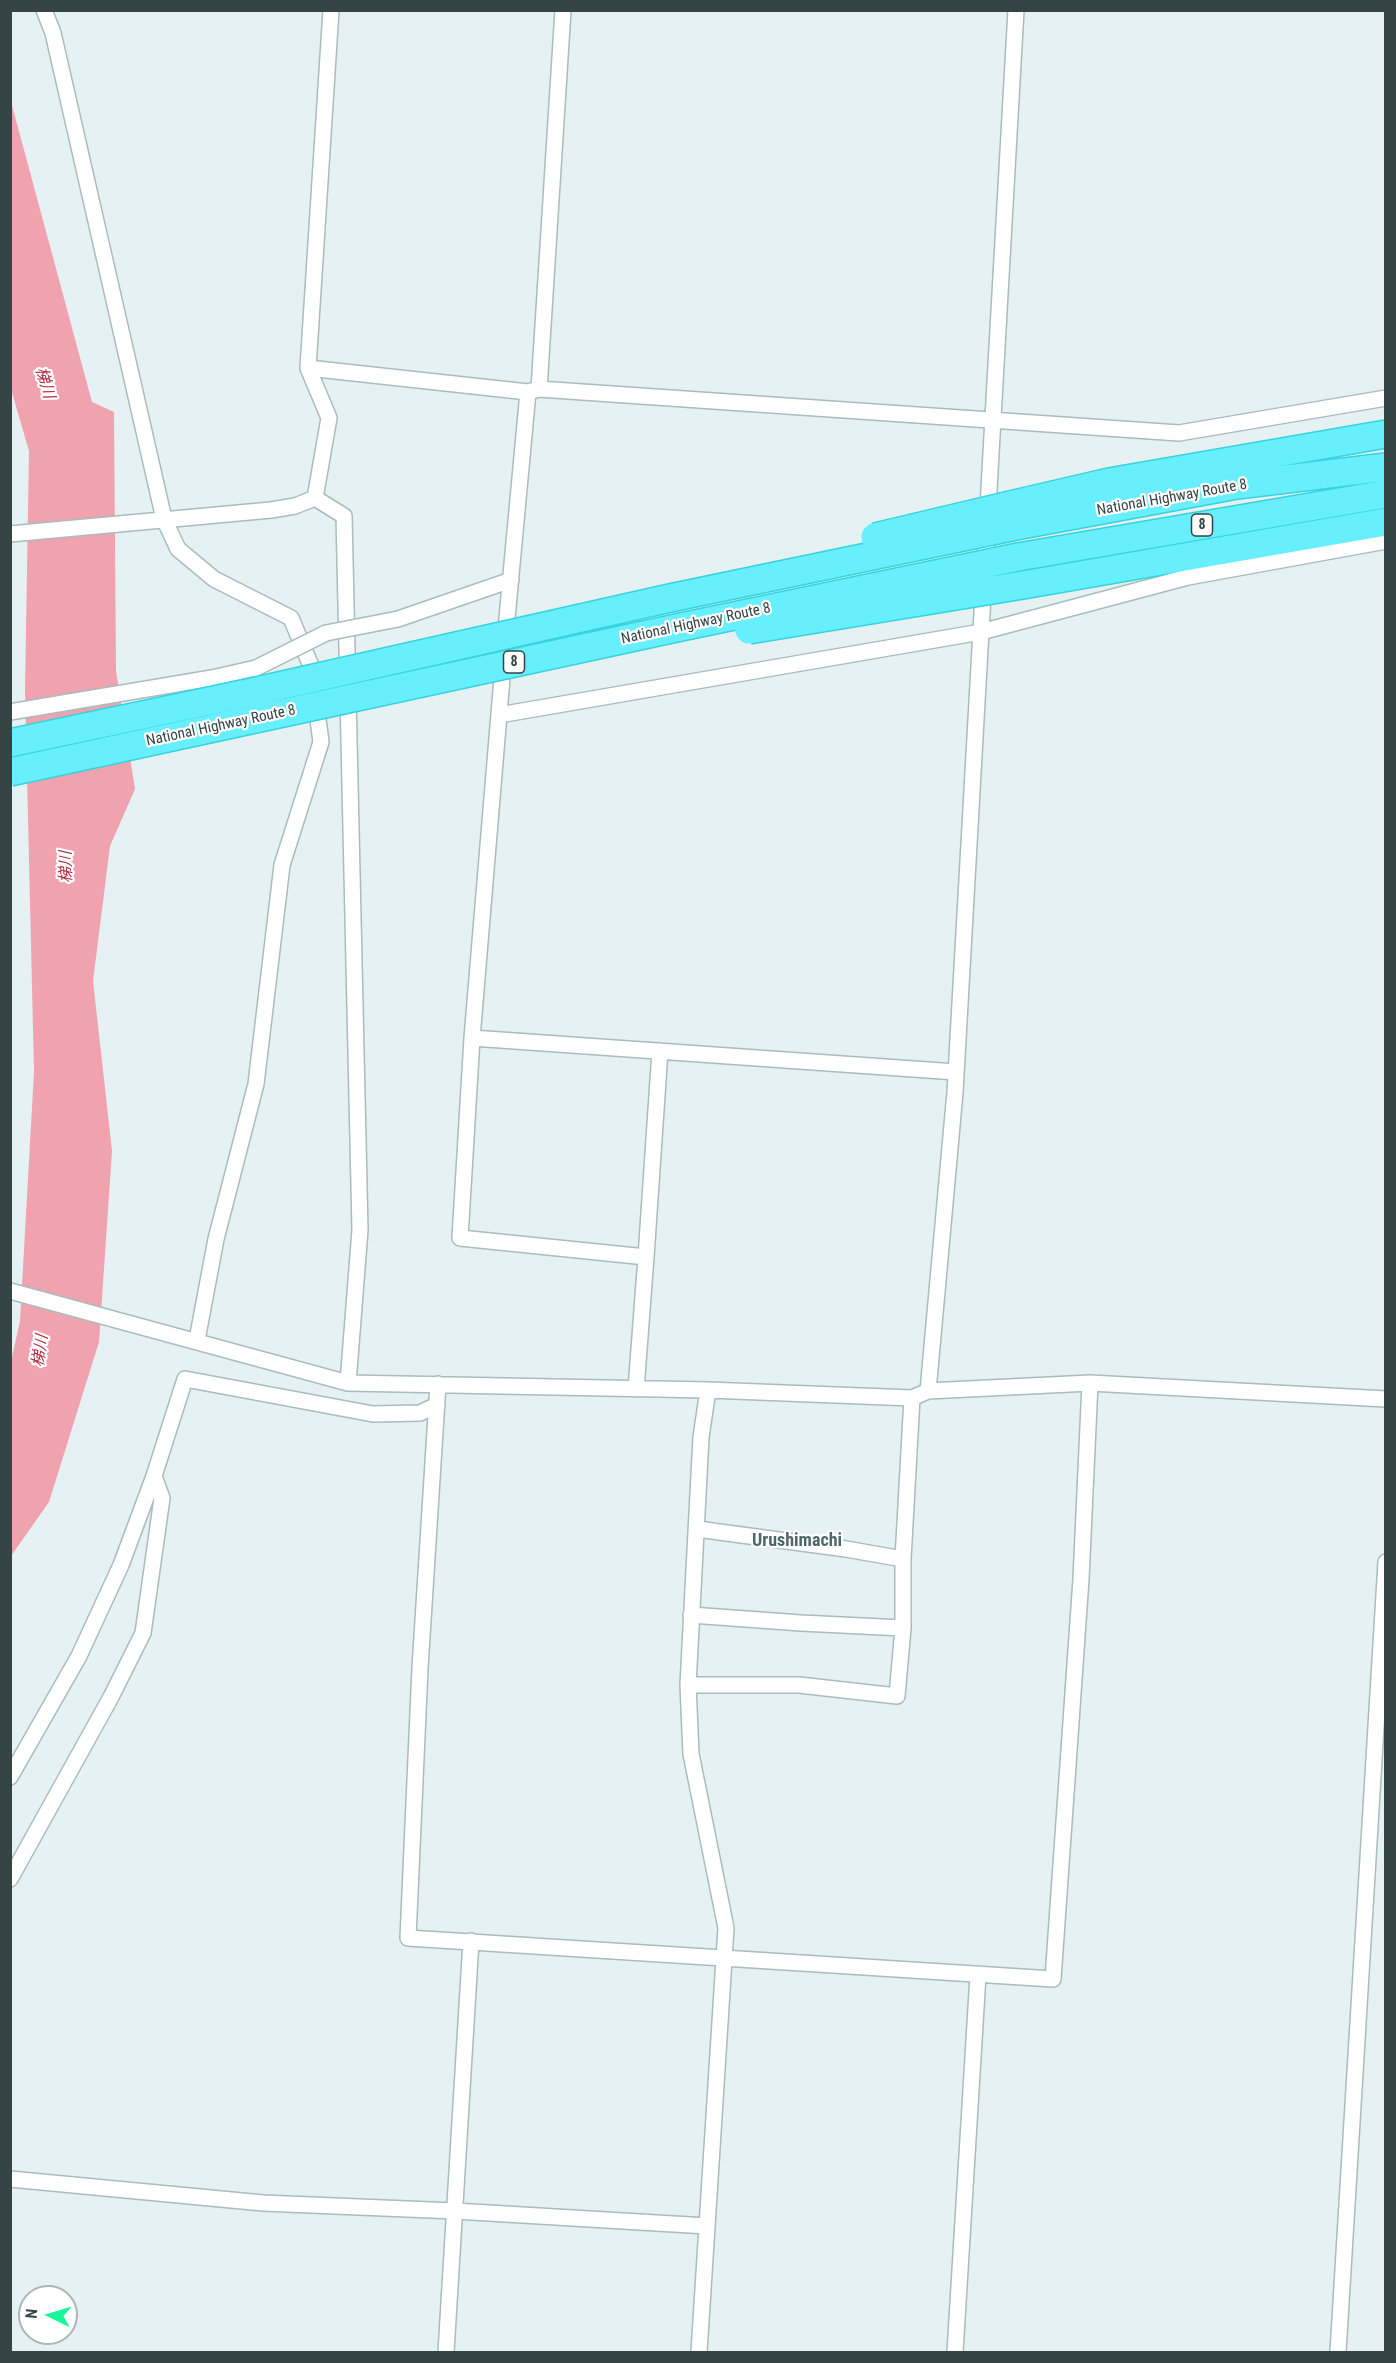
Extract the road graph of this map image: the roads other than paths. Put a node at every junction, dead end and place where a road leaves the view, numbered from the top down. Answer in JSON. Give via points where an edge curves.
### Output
{"nodes":[{"id":1,"x":44,"y":10,"type":"edge"},
{"id":2,"x":331,"y":10,"type":"edge"},
{"id":3,"x":563,"y":10,"type":"edge"},
{"id":4,"x":1016,"y":10,"type":"edge"},
{"id":5,"x":308,"y":368,"type":"junction"},
{"id":6,"x":534,"y":391,"type":"junction"},
{"id":7,"x":1386,"y":398,"type":"edge"},
{"id":8,"x":994,"y":421,"type":"junction"},
{"id":9,"x":1386,"y":434,"type":"edge"},
{"id":10,"x":1386,"y":466,"type":"edge"},
{"id":11,"x":1386,"y":494,"type":"edge"},
{"id":12,"x":315,"y":498,"type":"junction"},
{"id":13,"x":1013,"y":516,"type":"junction"},
{"id":14,"x":160,"y":519,"type":"junction"},
{"id":15,"x":1386,"y":522,"type":"edge"},
{"id":16,"x":10,"y":534,"type":"edge"},
{"id":17,"x":1386,"y":542,"type":"edge"},
{"id":18,"x":511,"y":580,"type":"junction"},
{"id":19,"x":681,"y":627,"type":"junction"},
{"id":20,"x":981,"y":632,"type":"junction"},
{"id":21,"x":10,"y":712,"type":"edge"},
{"id":22,"x":500,"y":715,"type":"junction"},
{"id":23,"x":10,"y":743,"type":"edge"},
{"id":24,"x":10,"y":772,"type":"edge"},
{"id":25,"x":472,"y":1038,"type":"junction"},
{"id":26,"x":660,"y":1051,"type":"junction"},
{"id":27,"x":956,"y":1072,"type":"junction"},
{"id":28,"x":646,"y":1257,"type":"junction"},
{"id":29,"x":10,"y":1291,"type":"edge"},
{"id":30,"x":197,"y":1340,"type":"junction"},
{"id":31,"x":348,"y":1383,"type":"junction"},
{"id":32,"x":1090,"y":1383,"type":"junction"},
{"id":33,"x":438,"y":1384,"type":"junction"},
{"id":34,"x":636,"y":1389,"type":"junction"},
{"id":35,"x":708,"y":1390,"type":"junction"},
{"id":36,"x":928,"y":1391,"type":"junction"},
{"id":37,"x":912,"y":1398,"type":"junction"},
{"id":38,"x":1386,"y":1399,"type":"edge"},
{"id":39,"x":437,"y":1405,"type":"junction"},
{"id":40,"x":154,"y":1476,"type":"junction"},
{"id":41,"x":697,"y":1529,"type":"junction"},
{"id":42,"x":903,"y":1559,"type":"junction"},
{"id":43,"x":1386,"y":1562,"type":"edge"},
{"id":44,"x":691,"y":1615,"type":"junction"},
{"id":45,"x":903,"y":1628,"type":"junction"},
{"id":46,"x":688,"y":1685,"type":"junction"},
{"id":47,"x":10,"y":1777,"type":"edge"},
{"id":48,"x":10,"y":1879,"type":"edge"},
{"id":49,"x":471,"y":1941,"type":"junction"},
{"id":50,"x":725,"y":1959,"type":"junction"},
{"id":51,"x":978,"y":1975,"type":"junction"},
{"id":52,"x":10,"y":2179,"type":"edge"},
{"id":53,"x":455,"y":2211,"type":"junction"},
{"id":54,"x":707,"y":2226,"type":"junction"},
{"id":55,"x":446,"y":2352,"type":"edge"},
{"id":56,"x":699,"y":2352,"type":"edge"},
{"id":57,"x":955,"y":2352,"type":"edge"},
{"id":58,"x":1338,"y":2352,"type":"edge"}],
"edges":[{"from":1,"to":14,"type":"street","via":[[53,33]]},
{"from":2,"to":5,"type":"street"},
{"from":3,"to":6,"type":"street"},
{"from":4,"to":8,"type":"street"},
{"from":5,"to":6,"type":"street"},
{"from":5,"to":12,"type":"street","via":[[329,418]]},
{"from":6,"to":8,"type":"street"},
{"from":6,"to":18,"type":"street"},
{"from":7,"to":8,"type":"street","via":[[1179,433]]},
{"from":8,"to":20,"type":"street"},
{"from":9,"to":13,"type":"highway","via":[[1109,483]]},
{"from":10,"to":13,"type":"highway","name":"National Highway Route 8","number":"8"},
{"from":11,"to":19,"type":"highway","name":"National Highway Route 8","number":"8","bridge":true,"via":[[1018,557]]},
{"from":12,"to":14,"type":"street","via":[[271,510]]},
{"from":12,"to":31,"type":"street","via":[[344,516],[360,1230]]},
{"from":13,"to":23,"type":"highway","name":"National Highway Route 8","number":"8","bridge":true,"via":[[670,598]]},
{"from":14,"to":16,"type":"street"},
{"from":14,"to":30,"type":"street","via":[[178,549],[214,579],[291,618],[311,666],[321,742],[282,865],[256,1084],[216,1239]]},
{"from":15,"to":19,"type":"highway","bridge":true,"via":[[746,631]]},
{"from":17,"to":20,"type":"street","via":[[1188,577]]},
{"from":18,"to":21,"type":"street","bridge":true,"via":[[398,619],[327,633],[256,668]]},
{"from":18,"to":22,"type":"street"},
{"from":19,"to":24,"type":"highway","name":"National Highway Route 8","number":"8","bridge":true},
{"from":20,"to":22,"type":"street"},
{"from":20,"to":27,"type":"street"},
{"from":22,"to":25,"type":"street"},
{"from":25,"to":26,"type":"street"},
{"from":25,"to":28,"type":"street","via":[[460,1238]]},
{"from":26,"to":27,"type":"street"},
{"from":26,"to":28,"type":"street"},
{"from":27,"to":36,"type":"street"},
{"from":28,"to":34,"type":"street"},
{"from":29,"to":30,"type":"street"},
{"from":30,"to":31,"type":"street"},
{"from":31,"to":33,"type":"street"},
{"from":32,"to":36,"type":"street"},
{"from":32,"to":38,"type":"street"},
{"from":32,"to":51,"type":"street","via":[[1081,1579],[1053,1979]]},
{"from":33,"to":34,"type":"street"},
{"from":33,"to":39,"type":"street"},
{"from":34,"to":35,"type":"street"},
{"from":35,"to":37,"type":"street"},
{"from":35,"to":41,"type":"street","via":[[701,1437]]},
{"from":36,"to":37,"type":"street"},
{"from":37,"to":42,"type":"street"},
{"from":39,"to":40,"type":"street","via":[[420,1413],[373,1414],[185,1379]]},
{"from":39,"to":49,"type":"street","via":[[408,1938]]},
{"from":40,"to":47,"type":"street","via":[[121,1565],[79,1656]]},
{"from":40,"to":48,"type":"street","via":[[162,1498],[143,1633]]},
{"from":41,"to":42,"type":"street"},
{"from":41,"to":44,"type":"street"},
{"from":42,"to":45,"type":"street"},
{"from":43,"to":58,"type":"street"},
{"from":44,"to":45,"type":"street"},
{"from":44,"to":46,"type":"street"},
{"from":45,"to":46,"type":"street","via":[[897,1696],[799,1685]]},
{"from":46,"to":50,"type":"street","via":[[691,1754],[726,1928]]},
{"from":49,"to":50,"type":"street"},
{"from":49,"to":53,"type":"street"},
{"from":50,"to":51,"type":"street"},
{"from":50,"to":54,"type":"street"},
{"from":51,"to":57,"type":"street"},
{"from":52,"to":53,"type":"street","via":[[262,2203]]},
{"from":53,"to":54,"type":"street"},
{"from":53,"to":55,"type":"street"},
{"from":54,"to":56,"type":"street"}]}
